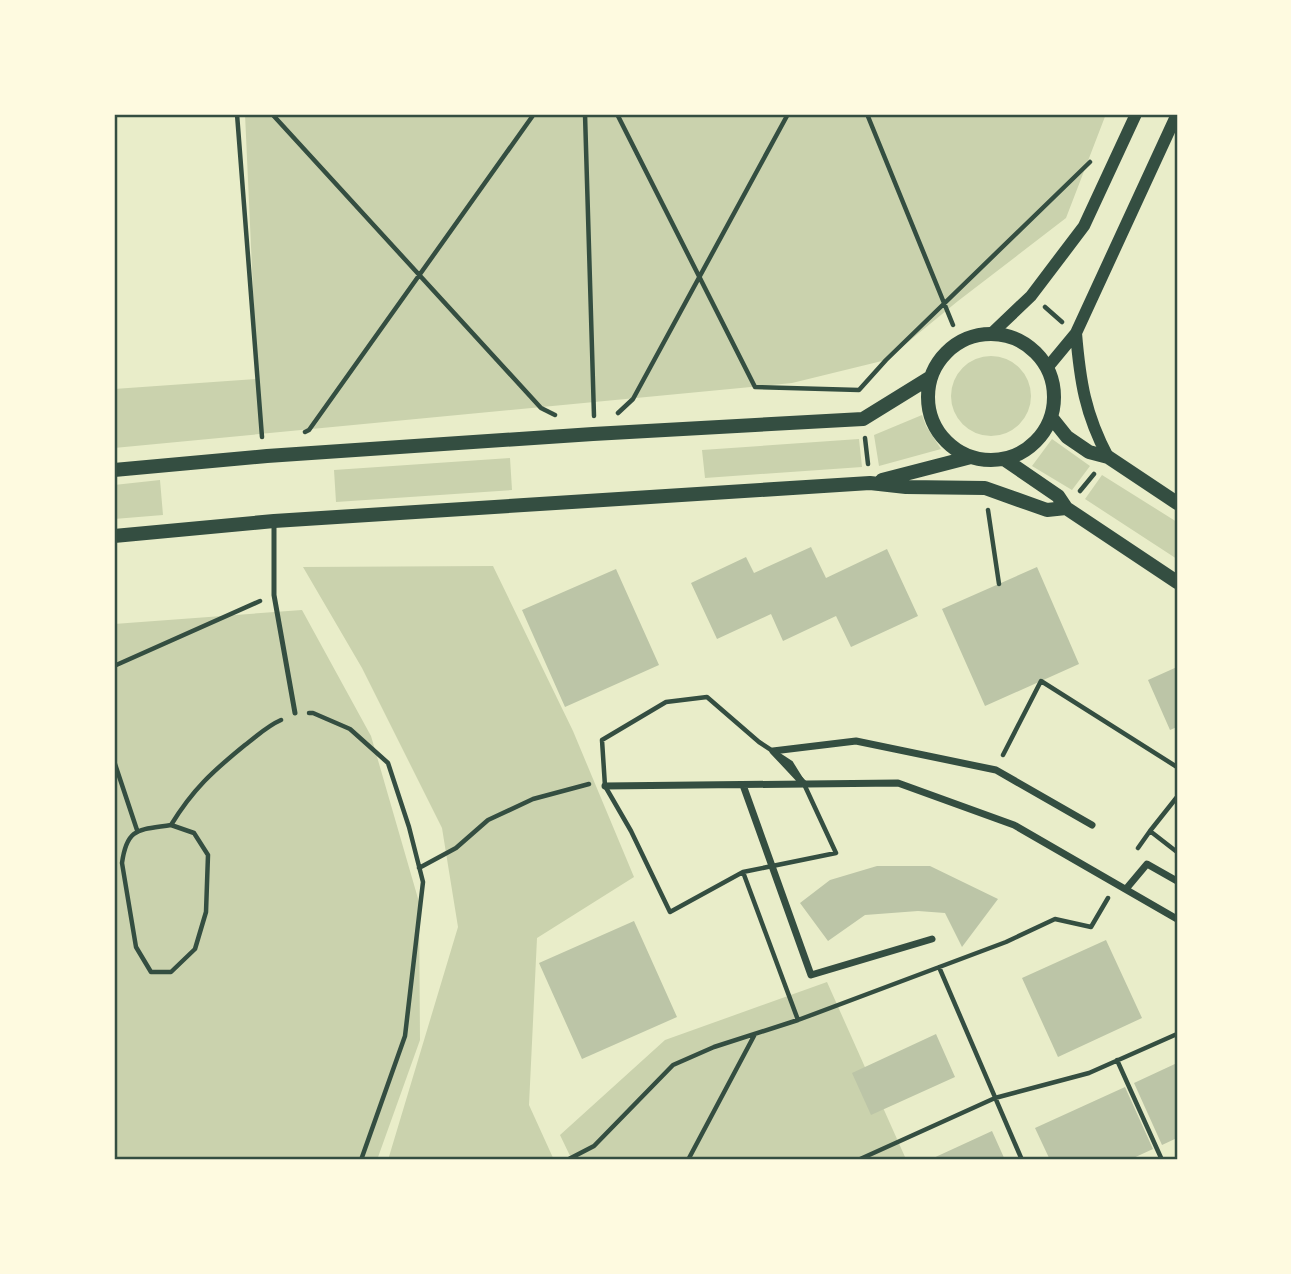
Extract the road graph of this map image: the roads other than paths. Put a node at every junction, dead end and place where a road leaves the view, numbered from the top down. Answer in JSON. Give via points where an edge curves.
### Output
{"nodes":[{"id":1,"x":1136,"y":114,"type":"edge"},
{"id":2,"x":1177,"y":114,"type":"edge"},
{"id":3,"x":1076,"y":333,"type":"junction"},
{"id":4,"x":991,"y":334,"type":"junction"},
{"id":5,"x":1047,"y":369,"type":"junction"},
{"id":6,"x":931,"y":377,"type":"junction"},
{"id":7,"x":1051,"y":417,"type":"junction"},
{"id":8,"x":971,"y":457,"type":"junction"},
{"id":9,"x":1108,"y":457,"type":"junction"},
{"id":10,"x":1004,"y":459,"type":"junction"},
{"id":11,"x":114,"y":470,"type":"edge"},
{"id":12,"x":870,"y":483,"type":"junction"},
{"id":13,"x":1177,"y":503,"type":"edge"},
{"id":14,"x":1066,"y":508,"type":"junction"},
{"id":15,"x":274,"y":521,"type":"junction"},
{"id":16,"x":114,"y":536,"type":"edge"},
{"id":17,"x":1177,"y":582,"type":"edge"},
{"id":18,"x":295,"y":713,"type":"road end"},
{"id":19,"x":804,"y":784,"type":"junction"},
{"id":20,"x":743,"y":785,"type":"junction"},
{"id":21,"x":605,"y":786,"type":"road end"},
{"id":22,"x":1092,"y":825,"type":"dead end"},
{"id":23,"x":1177,"y":881,"type":"edge"},
{"id":24,"x":1126,"y":889,"type":"junction"},
{"id":25,"x":1177,"y":919,"type":"edge"},
{"id":26,"x":932,"y":939,"type":"dead end"}],
"edges":[{"from":1,"to":4,"type":"street","via":[[1084,226],[1031,296]]},
{"from":2,"to":3,"type":"street"},
{"from":3,"to":5,"type":"street"},
{"from":3,"to":9,"type":"street","via":[[1086,409]]},
{"from":4,"to":5,"type":"main road","via":[[1025,344]]},
{"from":4,"to":6,"type":"main road","via":[[954,346]]},
{"from":5,"to":7,"type":"main road","via":[[1053,384]]},
{"from":6,"to":8,"type":"main road","via":[[931,416],[940,434]]},
{"from":6,"to":11,"type":"main road","via":[[863,419],[267,456]]},
{"from":7,"to":9,"type":"main road","via":[[1067,437],[1089,452]]},
{"from":7,"to":10,"type":"main road","via":[[1033,444]]},
{"from":8,"to":10,"type":"main road"},
{"from":8,"to":12,"type":"main road"},
{"from":9,"to":13,"type":"main road"},
{"from":10,"to":14,"type":"main road","via":[[1058,496]]},
{"from":12,"to":14,"type":"main road","via":[[985,488],[1047,510]]},
{"from":12,"to":15,"type":"main road"},
{"from":14,"to":17,"type":"main road"},
{"from":15,"to":16,"type":"main road"},
{"from":15,"to":18,"type":"lane","via":[[274,595]]},
{"from":19,"to":20,"type":"street"},
{"from":19,"to":22,"type":"street","via":[[773,751],[856,741],[996,770]]},
{"from":19,"to":24,"type":"street","via":[[898,783],[1014,825]]},
{"from":20,"to":21,"type":"street"},
{"from":20,"to":26,"type":"street","via":[[811,975]]},
{"from":23,"to":24,"type":"street","via":[[1147,864]]},
{"from":24,"to":25,"type":"street"}]}
